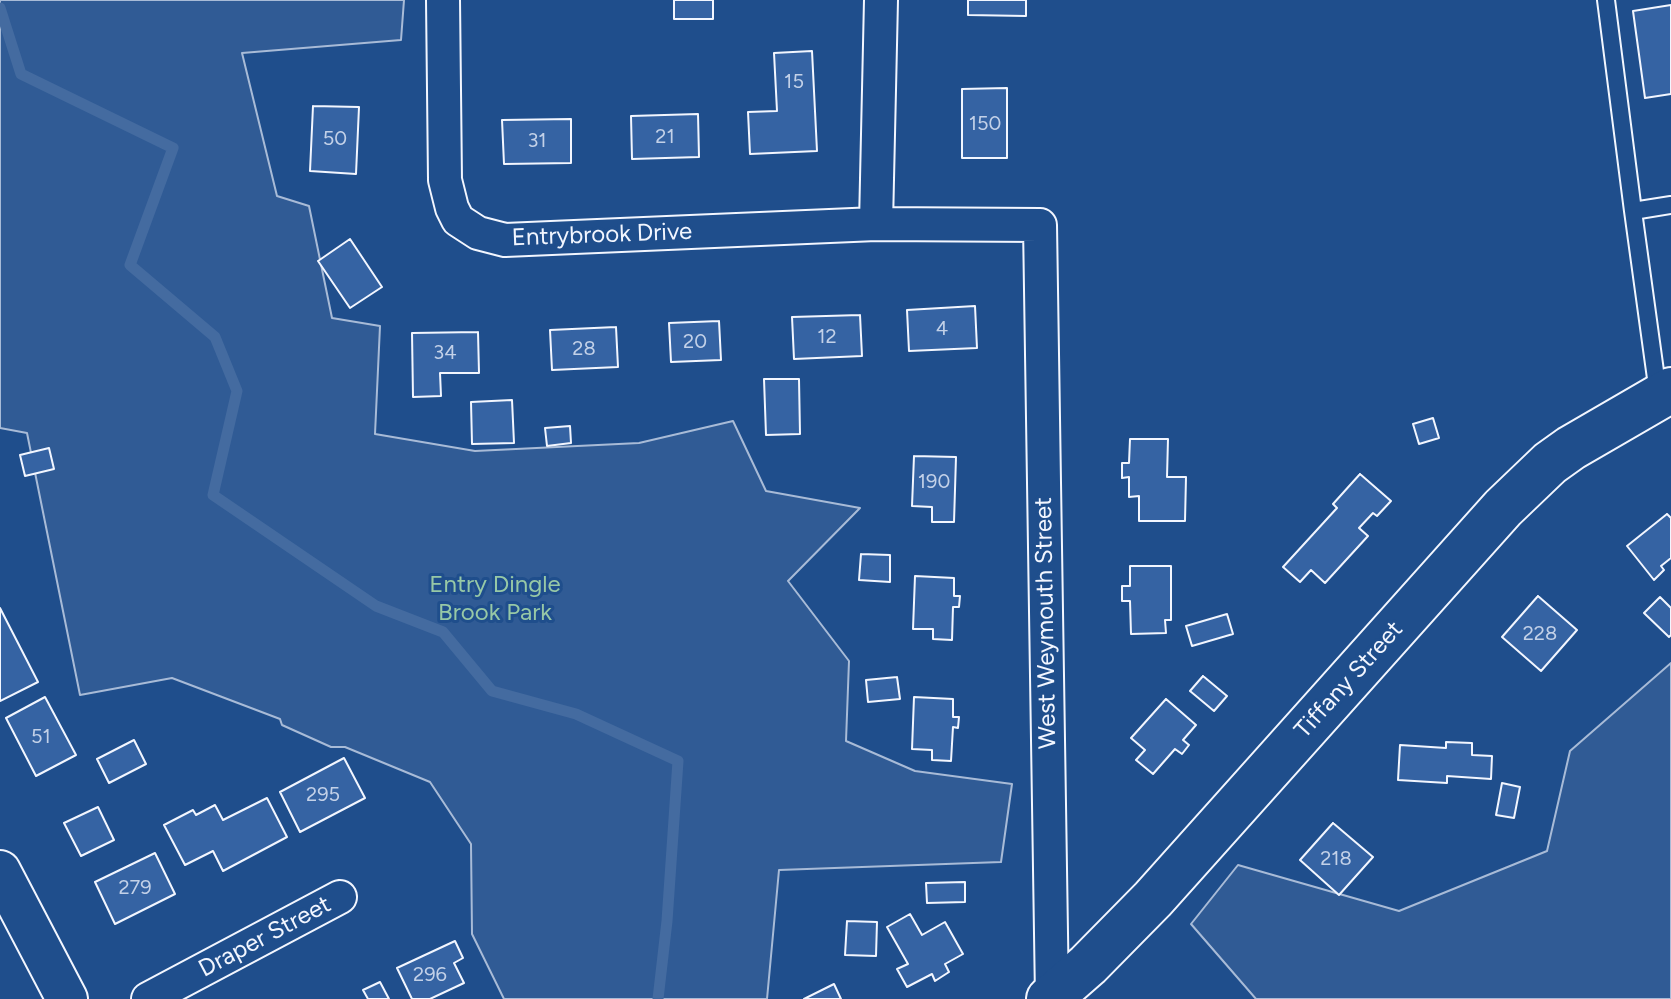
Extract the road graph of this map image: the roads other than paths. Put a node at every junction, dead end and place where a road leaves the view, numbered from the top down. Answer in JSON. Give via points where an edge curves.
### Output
{"nodes":[{"id":1,"x":443,"y":0,"type":"edge"},
{"id":2,"x":881,"y":0,"type":"edge"},
{"id":3,"x":1606,"y":0,"type":"edge"},
{"id":4,"x":1671,"y":205,"type":"edge"},
{"id":5,"x":1633,"y":211,"type":"junction"},
{"id":6,"x":876,"y":224,"type":"junction"},
{"id":7,"x":1041,"y":249,"type":"joint"},
{"id":8,"x":1665,"y":392,"type":"edge"},
{"id":9,"x":0,"y":871,"type":"edge"},
{"id":10,"x":340,"y":897,"type":"dead end"},
{"id":11,"x":1051,"y":998,"type":"edge"},
{"id":12,"x":67,"y":999,"type":"edge"},
{"id":13,"x":148,"y":999,"type":"edge"}],
"edges":[{"from":1,"to":6,"type":"street","name":"Entrybrook Drive","via":[[445,180],[458,220],[478,233],[505,240]]},
{"from":2,"to":6,"type":"street"},
{"from":3,"to":5,"type":"lane"},
{"from":4,"to":5,"type":"lane"},
{"from":5,"to":8,"type":"lane"},
{"from":6,"to":7,"type":"street","name":"Entrybrook Drive","via":[[1040,225]]},
{"from":7,"to":11,"type":"street","name":"West Weymouth Street"},
{"from":8,"to":11,"type":"main road","name":"Tiffany Street","via":[[1550,463],[1503,508],[1153,899]]},
{"from":9,"to":12,"type":"street"},
{"from":10,"to":13,"type":"street","name":"Draper Street"}]}
